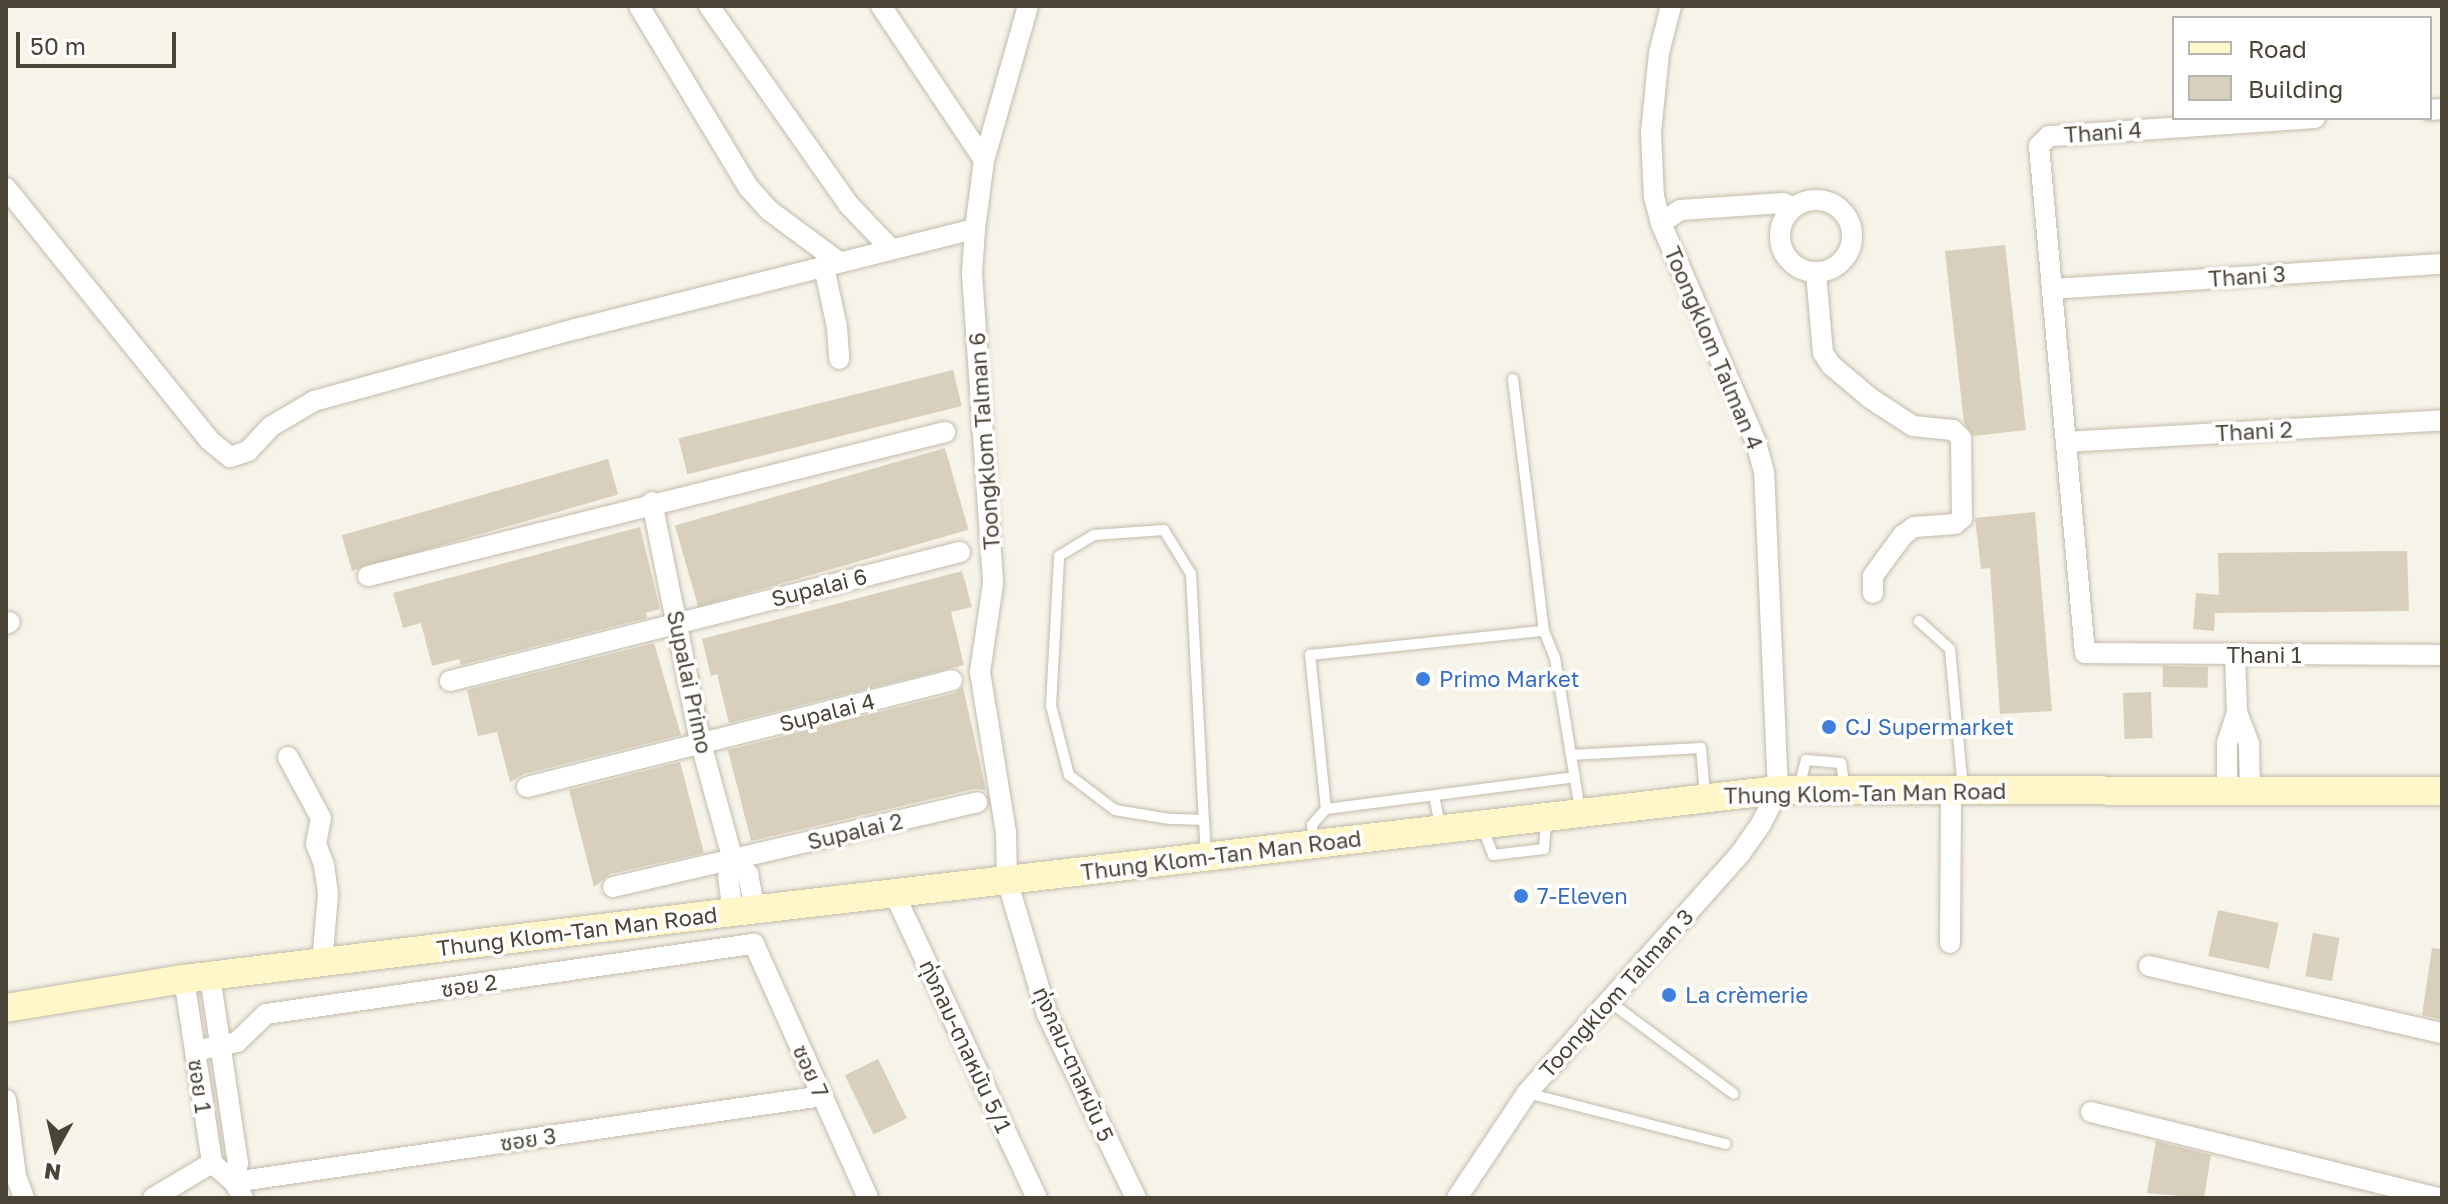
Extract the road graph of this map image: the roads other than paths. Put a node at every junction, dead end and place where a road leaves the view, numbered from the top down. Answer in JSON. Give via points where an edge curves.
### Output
{"nodes":[{"id":1,"x":639,"y":6,"type":"edge"},
{"id":2,"x":709,"y":6,"type":"edge"},
{"id":3,"x":881,"y":6,"type":"edge"},
{"id":4,"x":1028,"y":6,"type":"edge"},
{"id":5,"x":1671,"y":6,"type":"edge"},
{"id":6,"x":2285,"y":120,"type":"edge"},
{"id":7,"x":984,"y":160,"type":"junction"},
{"id":8,"x":6,"y":188,"type":"edge"},
{"id":9,"x":1793,"y":207,"type":"junction"},
{"id":10,"x":1661,"y":223,"type":"junction"},
{"id":11,"x":975,"y":229,"type":"junction"},
{"id":12,"x":890,"y":248,"type":"junction"},
{"id":13,"x":2442,"y":264,"type":"edge"},
{"id":14,"x":831,"y":265,"type":"junction"},
{"id":15,"x":1816,"y":273,"type":"junction"},
{"id":16,"x":2052,"y":289,"type":"junction"},
{"id":17,"x":839,"y":359,"type":"dead end"},
{"id":18,"x":1513,"y":379,"type":"dead end"},
{"id":19,"x":2442,"y":420,"type":"edge"},
{"id":20,"x":945,"y":432,"type":"dead end"},
{"id":21,"x":2066,"y":442,"type":"junction"},
{"id":22,"x":652,"y":502,"type":"junction"},
{"id":23,"x":960,"y":552,"type":"dead end"},
{"id":24,"x":368,"y":576,"type":"dead end"},
{"id":25,"x":1873,"y":593,"type":"dead end"},
{"id":26,"x":1919,"y":621,"type":"dead end"},
{"id":27,"x":677,"y":622,"type":"junction"},
{"id":28,"x":1544,"y":631,"type":"junction"},
{"id":29,"x":2235,"y":655,"type":"junction"},
{"id":30,"x":2442,"y":655,"type":"edge"},
{"id":31,"x":952,"y":680,"type":"dead end"},
{"id":32,"x":450,"y":681,"type":"dead end"},
{"id":33,"x":701,"y":744,"type":"junction"},
{"id":34,"x":1571,"y":755,"type":"junction"},
{"id":35,"x":288,"y":757,"type":"dead end"},
{"id":36,"x":1575,"y":777,"type":"junction"},
{"id":37,"x":527,"y":787,"type":"dead end"},
{"id":38,"x":1788,"y":790,"type":"junction"},
{"id":39,"x":1957,"y":790,"type":"junction"},
{"id":40,"x":2238,"y":791,"type":"junction"},
{"id":41,"x":1434,"y":795,"type":"junction"},
{"id":42,"x":2440,"y":796,"type":"edge"},
{"id":43,"x":1705,"y":797,"type":"junction"},
{"id":44,"x":977,"y":802,"type":"dead end"},
{"id":45,"x":1326,"y":809,"type":"junction"},
{"id":46,"x":1581,"y":812,"type":"junction"},
{"id":47,"x":1204,"y":820,"type":"junction"},
{"id":48,"x":1441,"y":828,"type":"junction"},
{"id":49,"x":1315,"y":843,"type":"junction"},
{"id":50,"x":1206,"y":856,"type":"junction"},
{"id":51,"x":733,"y":860,"type":"junction"},
{"id":52,"x":1007,"y":880,"type":"junction"},
{"id":53,"x":613,"y":887,"type":"dead end"},
{"id":54,"x":894,"y":893,"type":"junction"},
{"id":55,"x":744,"y":911,"type":"junction"},
{"id":56,"x":1950,"y":943,"type":"dead end"},
{"id":57,"x":754,"y":944,"type":"joint"},
{"id":58,"x":322,"y":963,"type":"junction"},
{"id":59,"x":2149,"y":966,"type":"dead end"},
{"id":60,"x":197,"y":978,"type":"junction"},
{"id":61,"x":1610,"y":1002,"type":"junction"},
{"id":62,"x":6,"y":1008,"type":"edge"},
{"id":63,"x":2442,"y":1033,"type":"edge"},
{"id":64,"x":220,"y":1046,"type":"junction"},
{"id":65,"x":195,"y":1051,"type":"junction"},
{"id":66,"x":1527,"y":1093,"type":"junction"},
{"id":67,"x":1734,"y":1094,"type":"dead end"},
{"id":68,"x":823,"y":1096,"type":"junction"},
{"id":69,"x":6,"y":1100,"type":"edge"},
{"id":70,"x":2091,"y":1112,"type":"dead end"},
{"id":71,"x":1726,"y":1144,"type":"dead end"},
{"id":72,"x":212,"y":1163,"type":"junction"},
{"id":73,"x":238,"y":1190,"type":"edge"},
{"id":74,"x":18,"y":1197,"type":"edge"},
{"id":75,"x":153,"y":1198,"type":"edge"},
{"id":76,"x":868,"y":1198,"type":"edge"},
{"id":77,"x":1037,"y":1198,"type":"edge"},
{"id":78,"x":1136,"y":1198,"type":"edge"},
{"id":79,"x":1457,"y":1198,"type":"edge"},
{"id":80,"x":2439,"y":1198,"type":"edge"}],
"edges":[{"from":1,"to":14,"type":"street","via":[[749,188]]},
{"from":2,"to":12,"type":"street","via":[[849,205]]},
{"from":3,"to":7,"type":"street"},
{"from":4,"to":7,"type":"street","name":"Toongklom Talman 6"},
{"from":5,"to":10,"type":"street","name":"Toongklom Talman 4","via":[[1659,53],[1651,133],[1654,197]]},
{"from":6,"to":16,"type":"street","name":"Thani 4","via":[[2049,136],[2039,146]]},
{"from":7,"to":11,"type":"street","name":"Toongklom Talman 6"},
{"from":8,"to":14,"type":"street","via":[[209,440],[230,457],[248,451],[270,427],[314,401]]},
{"from":9,"to":10,"type":"street","via":[[1783,203],[1680,210]]},
{"from":9,"to":15,"type":"street","via":[[1779,234],[1782,249],[1790,262]]},
{"from":9,"to":15,"type":"street","via":[[1819,199],[1843,211],[1851,223],[1850,250],[1843,261]]},
{"from":10,"to":38,"type":"street","name":"Toongklom Talman 4","via":[[1756,442],[1764,472]]},
{"from":11,"to":12,"type":"street"},
{"from":11,"to":52,"type":"street","name":"Toongklom Talman 6","via":[[972,273],[993,584],[980,672],[1002,802]]},
{"from":12,"to":14,"type":"street"},
{"from":13,"to":16,"type":"street","name":"Thani 3"},
{"from":14,"to":17,"type":"street"},
{"from":15,"to":25,"type":"street","via":[[1823,353],[1831,365],[1913,426],[1953,430],[1961,438],[1962,518],[1955,524],[1914,527],[1903,535],[1873,576]]},
{"from":16,"to":21,"type":"street"},
{"from":18,"to":28,"type":"lane"},
{"from":19,"to":21,"type":"street","name":"Thani 2"},
{"from":20,"to":22,"type":"street"},
{"from":21,"to":29,"type":"street","name":"Thani 1","via":[[2085,653]]},
{"from":22,"to":24,"type":"street"},
{"from":22,"to":27,"type":"street","name":"Supalai Primo"},
{"from":23,"to":27,"type":"street","name":"Supalai 6"},
{"from":26,"to":39,"type":"lane","via":[[1950,649]]},
{"from":27,"to":32,"type":"street","name":"Supalai 6"},
{"from":27,"to":33,"type":"street","name":"Supalai Primo"},
{"from":28,"to":34,"type":"lane","via":[[1555,658]]},
{"from":28,"to":45,"type":"lane","via":[[1310,655]]},
{"from":29,"to":30,"type":"street","name":"Thani 1"},
{"from":29,"to":40,"type":"street","via":[[2237,712],[2227,743]]},
{"from":31,"to":33,"type":"street","name":"Supalai 4"},
{"from":33,"to":37,"type":"street","name":"Supalai 4"},
{"from":33,"to":51,"type":"street","name":"Supalai Primo"},
{"from":34,"to":36,"type":"lane"},
{"from":34,"to":43,"type":"lane","via":[[1701,748]]},
{"from":35,"to":58,"type":"street","via":[[321,818],[316,844],[328,895]]},
{"from":36,"to":41,"type":"lane"},
{"from":36,"to":46,"type":"lane"},
{"from":38,"to":39,"type":"street","name":"Thung Klom-Tan Man Road"},
{"from":38,"to":43,"type":"street","name":"Thung Klom-Tan Man Road"},
{"from":38,"to":61,"type":"street","name":"Toongklom Talman 3","via":[[1740,854]]},
{"from":39,"to":40,"type":"street","name":"Thung Klom-Tan Man Road"},
{"from":39,"to":56,"type":"street"},
{"from":40,"to":42,"type":"street","name":"Thung Klom-Tan Man Road"},
{"from":41,"to":45,"type":"lane"},
{"from":41,"to":48,"type":"lane"},
{"from":43,"to":46,"type":"street","name":"Thung Klom-Tan Man Road"},
{"from":44,"to":51,"type":"street","name":"Supalai 2"},
{"from":45,"to":49,"type":"lane","via":[[1312,825]]},
{"from":46,"to":48,"type":"street","name":"Thung Klom-Tan Man Road"},
{"from":47,"to":47,"type":"lane","via":[[1191,574],[1164,530],[1094,535],[1059,556],[1051,706],[1069,775],[1115,810]]},
{"from":47,"to":50,"type":"lane"},
{"from":48,"to":49,"type":"street","name":"Thung Klom-Tan Man Road"},
{"from":49,"to":50,"type":"street","name":"Thung Klom-Tan Man Road"},
{"from":50,"to":52,"type":"street","name":"Thung Klom-Tan Man Road"},
{"from":51,"to":53,"type":"street","name":"Supalai 2"},
{"from":51,"to":55,"type":"street","name":"Supalai Primo","via":[[728,877]]},
{"from":52,"to":54,"type":"street","name":"Thung Klom-Tan Man Road"},
{"from":52,"to":78,"type":"street","name":"ทุ่งกลม-ตาลหมัน 5","via":[[1047,1014]]},
{"from":54,"to":55,"type":"street","name":"Thung Klom-Tan Man Road"},
{"from":54,"to":77,"type":"street","name":"ทุ่งกลม-ตาลหมัน 5/1"},
{"from":55,"to":58,"type":"street","name":"Thung Klom-Tan Man Road"},
{"from":57,"to":64,"type":"street","name":"ซอย 2","via":[[266,1014],[237,1042]]},
{"from":57,"to":68,"type":"street","name":"ซอย 7"},
{"from":58,"to":60,"type":"street","name":"Thung Klom-Tan Man Road"},
{"from":59,"to":63,"type":"street"},
{"from":60,"to":62,"type":"street","name":"Thung Klom-Tan Man Road"},
{"from":60,"to":64,"type":"street","name":"ซอย 1"},
{"from":60,"to":65,"type":"street","name":"ซอย 1"},
{"from":61,"to":66,"type":"street","name":"Toongklom Talman 3"},
{"from":61,"to":67,"type":"lane"},
{"from":64,"to":65,"type":"street","name":"ซอย 2"},
{"from":64,"to":73,"type":"street","name":"ซอย 1"},
{"from":65,"to":72,"type":"street","name":"ซอย 1"},
{"from":66,"to":71,"type":"lane"},
{"from":66,"to":79,"type":"street","name":"Toongklom Talman 3"},
{"from":68,"to":73,"type":"street","name":"ซอย 3"},
{"from":68,"to":76,"type":"street","name":"ซอย 7"},
{"from":69,"to":74,"type":"street"},
{"from":70,"to":80,"type":"street"},
{"from":72,"to":73,"type":"street"},
{"from":72,"to":75,"type":"street"}]}
